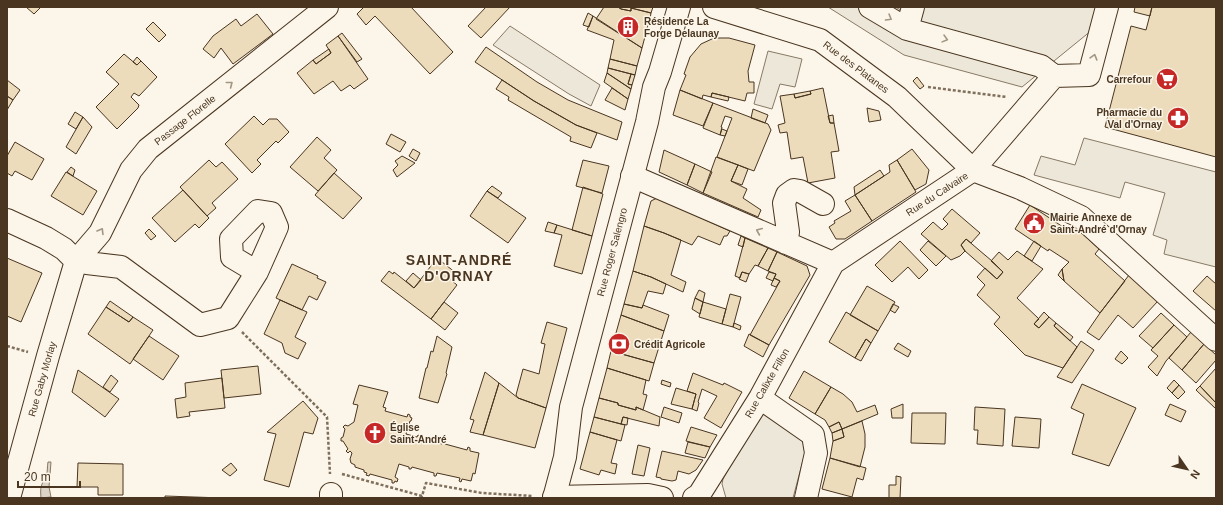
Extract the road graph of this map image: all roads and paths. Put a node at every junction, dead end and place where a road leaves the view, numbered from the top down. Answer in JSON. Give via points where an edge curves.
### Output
{"nodes":[{"id":1,"x":327,"y":7,"type":"edge"},
{"id":2,"x":678,"y":7,"type":"edge"},
{"id":3,"x":714,"y":7,"type":"edge"},
{"id":4,"x":870,"y":7,"type":"edge"},
{"id":5,"x":913,"y":7,"type":"edge"},
{"id":6,"x":1107,"y":7,"type":"edge"},
{"id":7,"x":907,"y":29,"type":"junction"},
{"id":8,"x":1054,"y":76,"type":"junction"},
{"id":9,"x":928,"y":87,"type":"dead end"},
{"id":10,"x":1028,"y":107,"type":"junction"},
{"id":11,"x":973,"y":170,"type":"junction"},
{"id":12,"x":632,"y":176,"type":"junction"},
{"id":13,"x":823,"y":204,"type":"dead end"},
{"id":14,"x":7,"y":220,"type":"edge"},
{"id":15,"x":786,"y":243,"type":"junction"},
{"id":16,"x":76,"y":261,"type":"junction"},
{"id":17,"x":833,"y":263,"type":"junction"},
{"id":18,"x":257,"y":272,"type":"dead end"},
{"id":19,"x":228,"y":318,"type":"junction"},
{"id":20,"x":1216,"y":340,"type":"edge"},
{"id":21,"x":760,"y":398,"type":"junction"},
{"id":22,"x":330,"y":471,"type":"junction"},
{"id":23,"x":331,"y":496,"type":"edge"},
{"id":24,"x":422,"y":497,"type":"edge"},
{"id":25,"x":698,"y":497,"type":"edge"},
{"id":26,"x":9,"y":498,"type":"edge"},
{"id":27,"x":554,"y":498,"type":"edge"},
{"id":28,"x":662,"y":498,"type":"edge"},
{"id":29,"x":806,"y":498,"type":"edge"}],
"edges":[{"from":16,"to":1,"type":"street","name":"Passage Florelle","one_way":true,"via":[[100,233],[130,170],[148,149]]},
{"from":2,"to":12,"type":"street","name":"Rue Roger Salengro","via":[[654,87]]},
{"from":3,"to":11,"type":"street","name":"Rue des Platanes","via":[[820,40],[897,97]]},
{"from":4,"to":7,"type":"street","one_way":true},
{"from":5,"to":7,"type":"street"},
{"from":8,"to":6,"type":"street","one_way":true,"via":[[1089,75]]},
{"from":7,"to":8,"type":"street","one_way":true,"via":[[1041,66]]},
{"from":8,"to":10,"type":"street"},
{"from":9,"to":10,"type":"path","via":[[1016,98]]},
{"from":10,"to":11,"type":"street"},
{"from":11,"to":17,"type":"street","name":"Rue du Calvaire"},
{"from":11,"to":20,"type":"street","name":"Rue du Calvaire","via":[[1020,188],[1081,217]]},
{"from":15,"to":12,"type":"street","one_way":true},
{"from":12,"to":27,"type":"street","name":"Rue Roger Salengro","via":[[571,407],[565,457]]},
{"from":13,"to":15,"type":"street","via":[[800,191],[794,190],[787,195],[784,203],[788,232]]},
{"from":14,"to":16,"type":"street","via":[[46,238],[64,249]]},
{"from":15,"to":17,"type":"street"},
{"from":16,"to":19,"type":"street","via":[[121,267],[200,325]]},
{"from":16,"to":26,"type":"street","name":"Rue Gaby Morlay"},
{"from":17,"to":21,"type":"street","name":"Rue Calixte Fillon"},
{"from":18,"to":19,"type":"street"},
{"from":19,"to":22,"type":"path","via":[[327,417]]},
{"from":21,"to":25,"type":"street","name":"Rue Calixte Fillon"},
{"from":21,"to":29,"type":"street","via":[[813,435],[816,453]]},
{"from":22,"to":23,"type":"path"},
{"from":22,"to":24,"type":"path"},
{"from":24,"to":27,"type":"path","via":[[426,482],[482,493]]},
{"from":27,"to":28,"type":"street","via":[[648,495]]}]}
